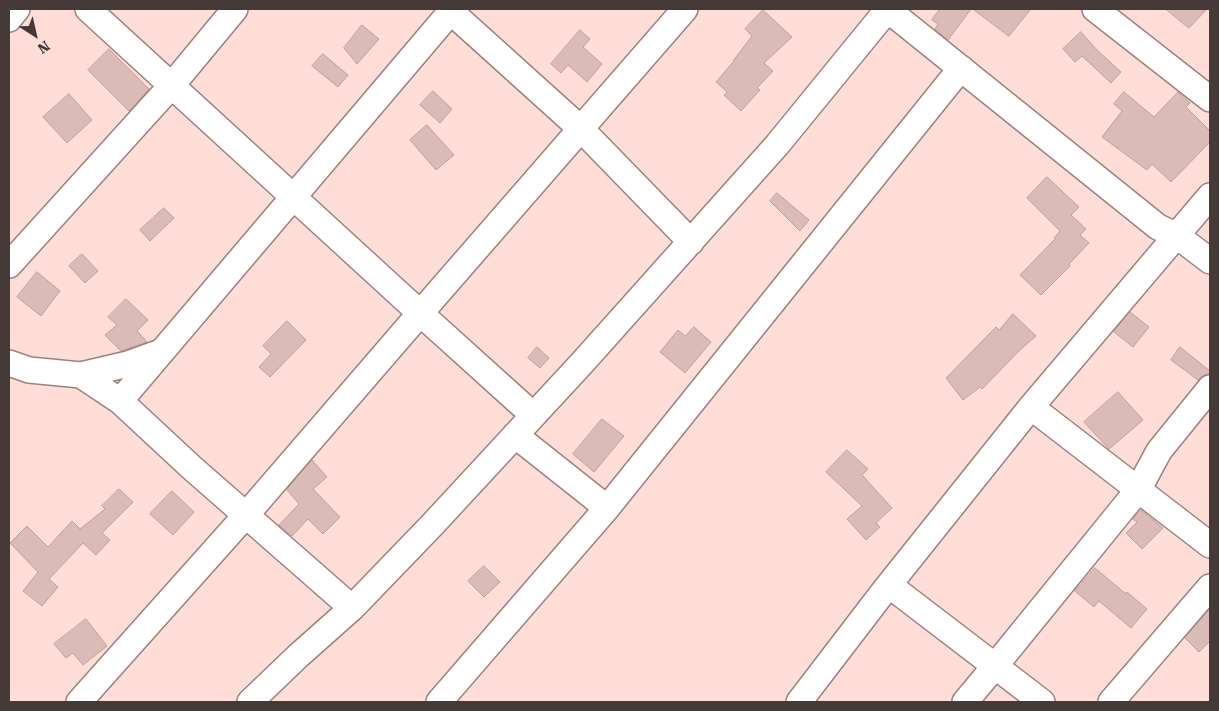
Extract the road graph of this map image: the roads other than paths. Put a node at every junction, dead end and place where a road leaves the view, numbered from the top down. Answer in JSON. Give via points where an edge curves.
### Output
{"nodes":[{"id":1,"x":17,"y":9,"type":"edge"},
{"id":2,"x":88,"y":9,"type":"edge"},
{"id":3,"x":235,"y":9,"type":"edge"},
{"id":4,"x":685,"y":9,"type":"edge"},
{"id":5,"x":887,"y":9,"type":"edge"},
{"id":6,"x":1095,"y":9,"type":"edge"},
{"id":7,"x":451,"y":10,"type":"edge"},
{"id":8,"x":9,"y":19,"type":"edge"},
{"id":9,"x":961,"y":68,"type":"junction"},
{"id":10,"x":172,"y":85,"type":"junction"},
{"id":11,"x":1210,"y":99,"type":"edge"},
{"id":12,"x":581,"y":129,"type":"junction"},
{"id":13,"x":1210,"y":196,"type":"edge"},
{"id":14,"x":294,"y":197,"type":"junction"},
{"id":15,"x":1176,"y":235,"type":"junction"},
{"id":16,"x":690,"y":242,"type":"junction"},
{"id":17,"x":1210,"y":261,"type":"edge"},
{"id":18,"x":9,"y":265,"type":"edge"},
{"id":19,"x":420,"y":313,"type":"junction"},
{"id":20,"x":164,"y":351,"type":"junction"},
{"id":21,"x":9,"y":363,"type":"edge"},
{"id":22,"x":81,"y":375,"type":"junction"},
{"id":23,"x":1210,"y":388,"type":"edge"},
{"id":24,"x":120,"y":401,"type":"junction"},
{"id":25,"x":1031,"y":406,"type":"junction"},
{"id":26,"x":533,"y":415,"type":"junction"},
{"id":27,"x":515,"y":435,"type":"junction"},
{"id":28,"x":1138,"y":490,"type":"junction"},
{"id":29,"x":607,"y":508,"type":"junction"},
{"id":30,"x":246,"y":515,"type":"junction"},
{"id":31,"x":1210,"y":545,"type":"edge"},
{"id":32,"x":889,"y":585,"type":"junction"},
{"id":33,"x":1210,"y":588,"type":"edge"},
{"id":34,"x":352,"y":608,"type":"junction"},
{"id":35,"x":995,"y":666,"type":"junction"},
{"id":36,"x":79,"y":702,"type":"edge"},
{"id":37,"x":250,"y":702,"type":"edge"},
{"id":38,"x":439,"y":702,"type":"edge"},
{"id":39,"x":798,"y":702,"type":"edge"},
{"id":40,"x":965,"y":702,"type":"edge"},
{"id":41,"x":1042,"y":702,"type":"edge"},
{"id":42,"x":1111,"y":702,"type":"edge"}],
"edges":[{"from":1,"to":8,"type":"street"},
{"from":2,"to":10,"type":"street"},
{"from":3,"to":10,"type":"street"},
{"from":4,"to":12,"type":"street"},
{"from":5,"to":9,"type":"street"},
{"from":5,"to":16,"type":"street","via":[[778,146]]},
{"from":6,"to":11,"type":"street"},
{"from":7,"to":12,"type":"street"},
{"from":7,"to":14,"type":"street"},
{"from":9,"to":15,"type":"street","via":[[1158,227]]},
{"from":9,"to":29,"type":"street"},
{"from":10,"to":14,"type":"street"},
{"from":10,"to":18,"type":"street"},
{"from":12,"to":16,"type":"street"},
{"from":12,"to":19,"type":"street"},
{"from":13,"to":15,"type":"street"},
{"from":14,"to":19,"type":"street"},
{"from":14,"to":20,"type":"street"},
{"from":15,"to":17,"type":"street"},
{"from":15,"to":25,"type":"street"},
{"from":16,"to":26,"type":"street"},
{"from":19,"to":26,"type":"street"},
{"from":19,"to":30,"type":"street"},
{"from":20,"to":22,"type":"street"},
{"from":20,"to":24,"type":"street"},
{"from":21,"to":22,"type":"street","via":[[29,370]]},
{"from":22,"to":24,"type":"street"},
{"from":23,"to":28,"type":"street","via":[[1159,451]]},
{"from":24,"to":30,"type":"street"},
{"from":25,"to":28,"type":"street"},
{"from":25,"to":32,"type":"street"},
{"from":26,"to":27,"type":"street"},
{"from":27,"to":29,"type":"street"},
{"from":27,"to":34,"type":"street"},
{"from":28,"to":31,"type":"street"},
{"from":28,"to":35,"type":"street"},
{"from":29,"to":38,"type":"street"},
{"from":30,"to":34,"type":"street"},
{"from":30,"to":36,"type":"street"},
{"from":32,"to":35,"type":"street"},
{"from":32,"to":39,"type":"street"},
{"from":33,"to":42,"type":"street"},
{"from":34,"to":37,"type":"street"},
{"from":35,"to":40,"type":"street"},
{"from":35,"to":41,"type":"street"}]}
